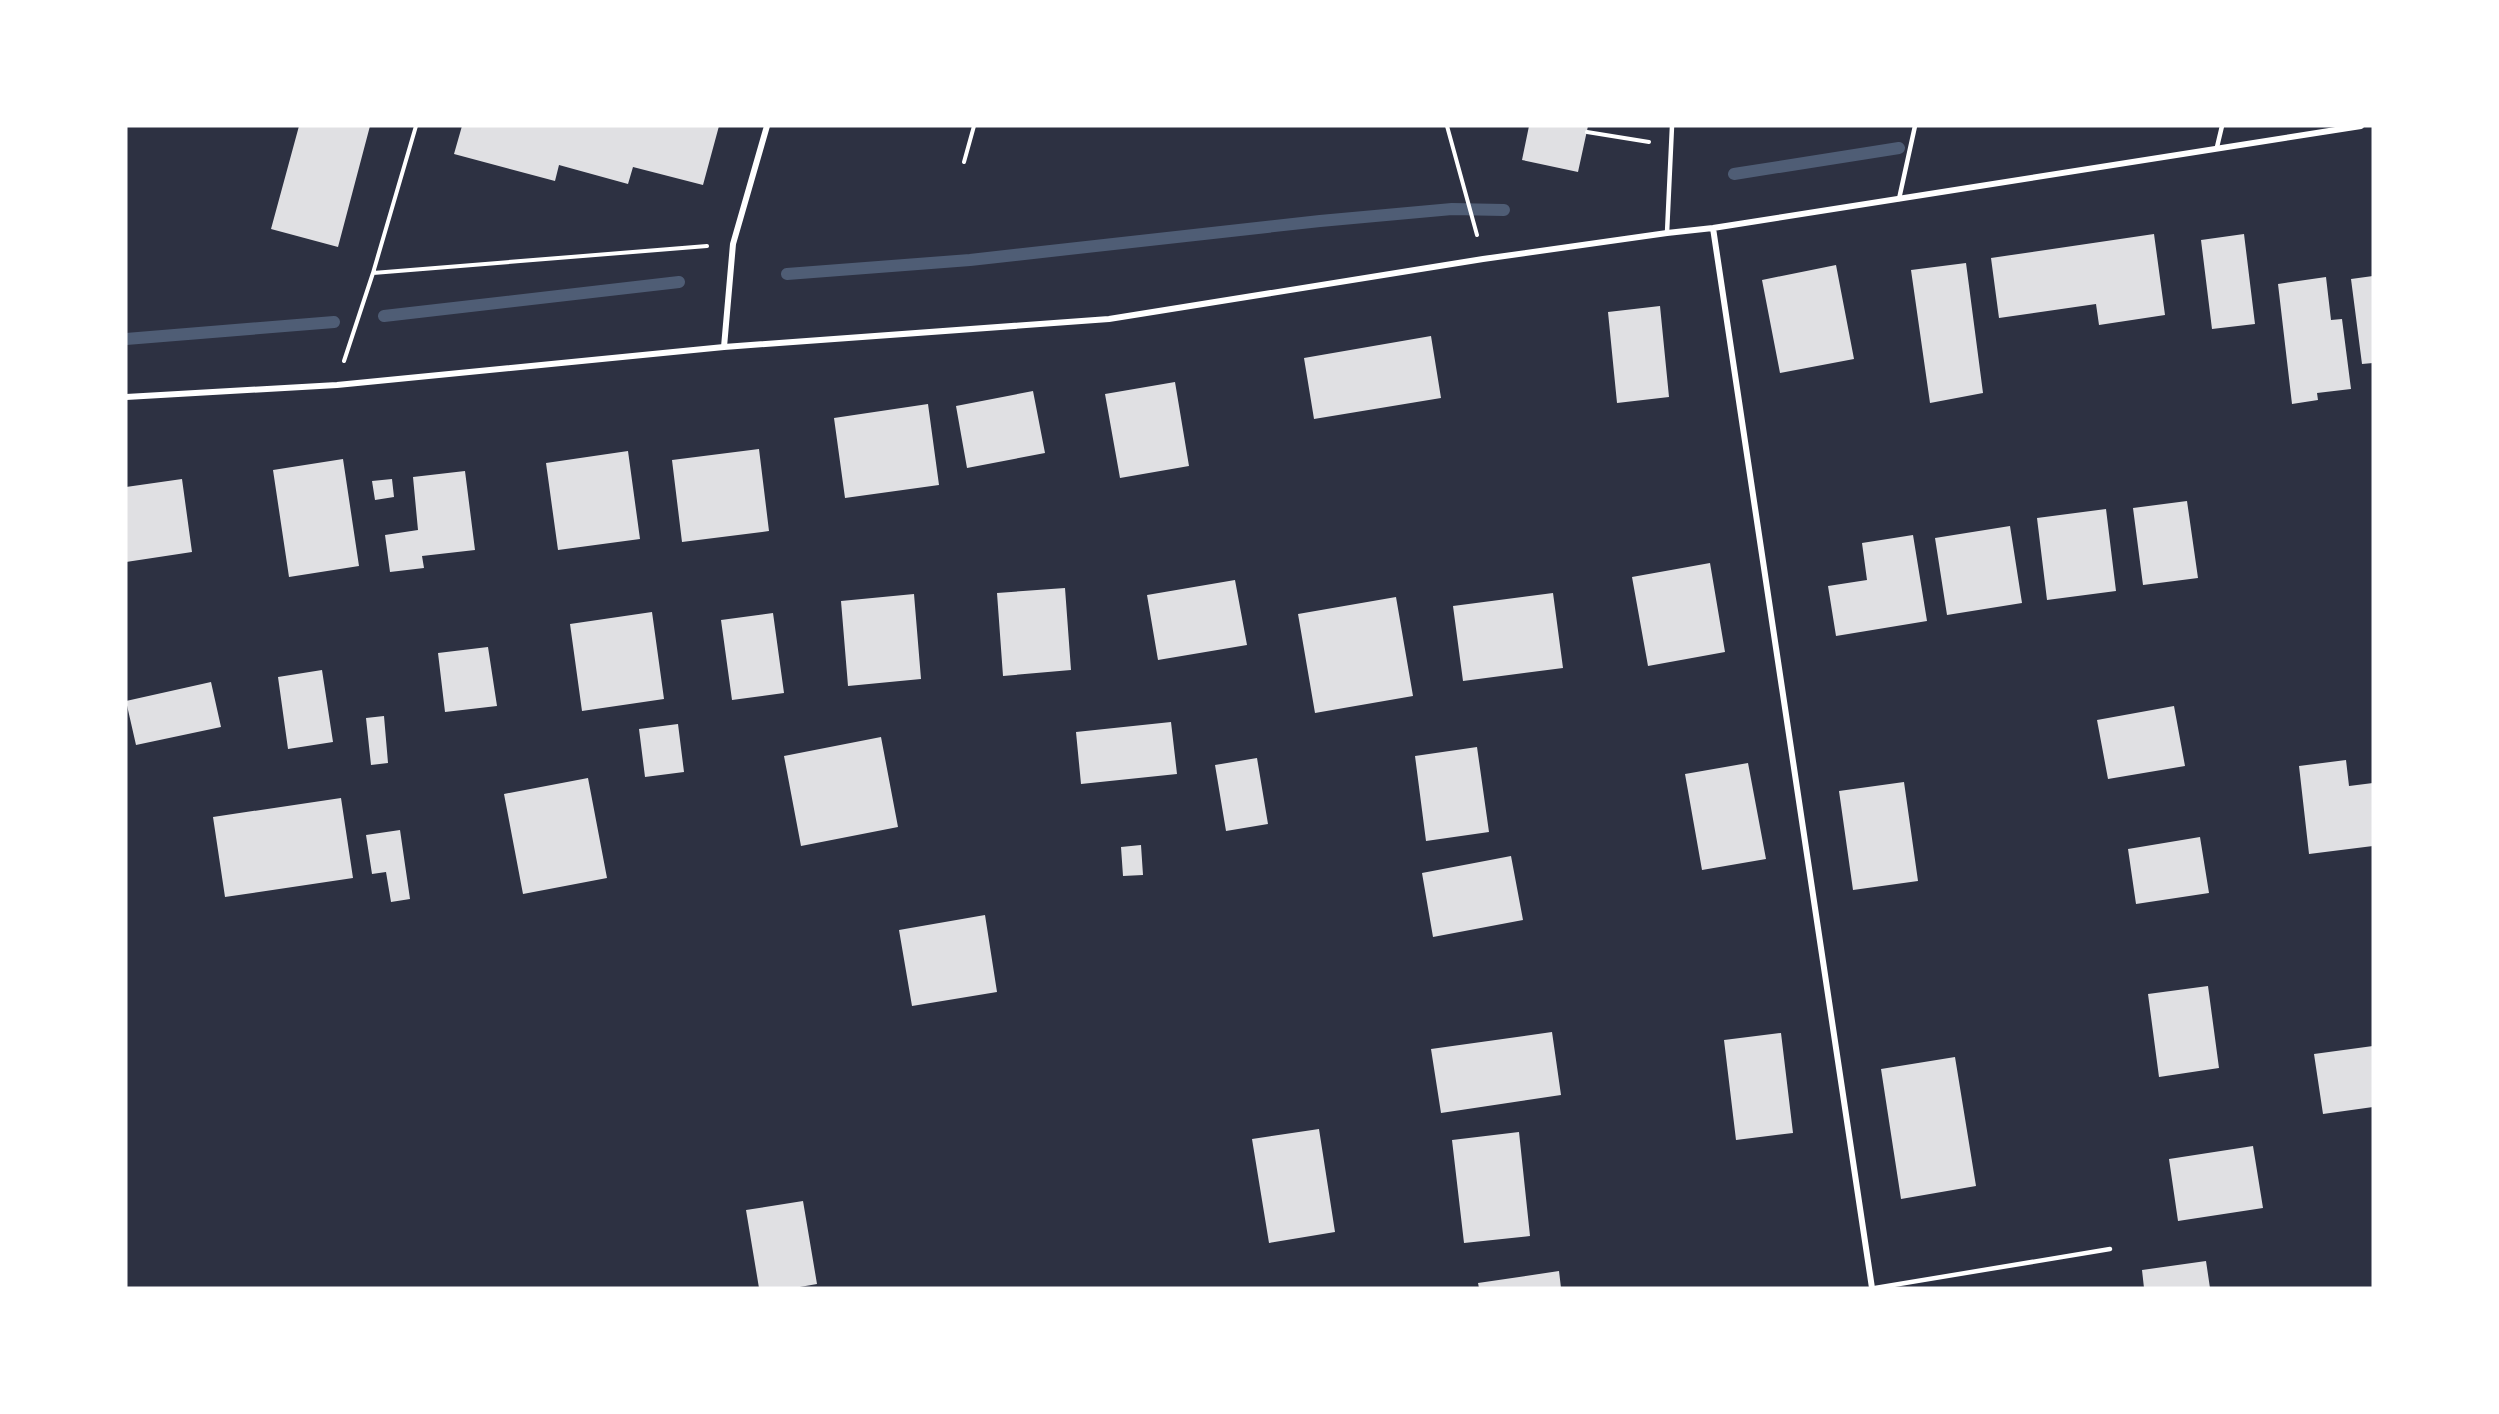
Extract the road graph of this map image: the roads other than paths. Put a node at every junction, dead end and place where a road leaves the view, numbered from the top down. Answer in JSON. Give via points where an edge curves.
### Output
{"nodes":[{"id":1,"x":767,"y":126,"type":"edge"},
{"id":2,"x":1672,"y":126,"type":"edge"},
{"id":3,"x":1915,"y":126,"type":"edge"},
{"id":4,"x":2222,"y":126,"type":"edge"},
{"id":5,"x":2361,"y":126,"type":"edge"},
{"id":6,"x":2217,"y":147,"type":"junction"},
{"id":7,"x":1899,"y":199,"type":"junction"},
{"id":8,"x":1713,"y":228,"type":"junction"},
{"id":9,"x":1667,"y":233,"type":"junction"},
{"id":10,"x":724,"y":347,"type":"junction"},
{"id":11,"x":126,"y":397,"type":"edge"},
{"id":12,"x":2110,"y":1249,"type":"dead end"},
{"id":13,"x":1873,"y":1288,"type":"edge"}],
"edges":[{"from":1,"to":10,"type":"street","via":[[733,244]]},
{"from":2,"to":9,"type":"lane"},
{"from":3,"to":7,"type":"lane"},
{"from":4,"to":6,"type":"lane"},
{"from":5,"to":6,"type":"street"},
{"from":6,"to":7,"type":"street"},
{"from":7,"to":8,"type":"street"},
{"from":8,"to":9,"type":"street"},
{"from":8,"to":13,"type":"street"},
{"from":9,"to":10,"type":"street","via":[[1109,318]]},
{"from":10,"to":11,"type":"street","via":[[336,384]]},
{"from":12,"to":13,"type":"lane"}]}
